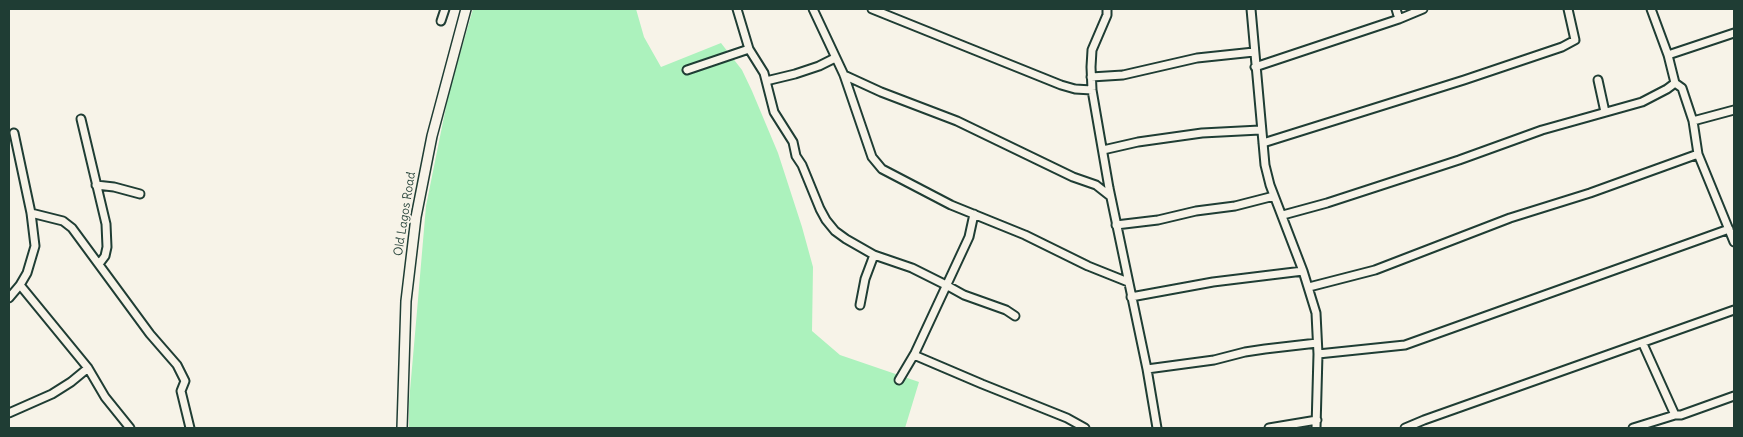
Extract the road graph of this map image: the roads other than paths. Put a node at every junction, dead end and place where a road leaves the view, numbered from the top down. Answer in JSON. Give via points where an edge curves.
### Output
{"nodes":[{"id":1,"x":445,"y":9,"type":"edge"},
{"id":2,"x":466,"y":9,"type":"edge"},
{"id":3,"x":737,"y":9,"type":"edge"},
{"id":4,"x":813,"y":9,"type":"edge"},
{"id":5,"x":872,"y":9,"type":"edge"},
{"id":6,"x":1107,"y":9,"type":"edge"},
{"id":7,"x":1250,"y":9,"type":"edge"},
{"id":8,"x":1396,"y":9,"type":"edge"},
{"id":9,"x":1423,"y":9,"type":"edge"},
{"id":10,"x":1568,"y":9,"type":"edge"},
{"id":11,"x":1651,"y":9,"type":"edge"},
{"id":12,"x":1399,"y":19,"type":"junction"},
{"id":13,"x":441,"y":21,"type":"dead end"},
{"id":14,"x":1734,"y":33,"type":"edge"},
{"id":15,"x":749,"y":49,"type":"junction"},
{"id":16,"x":1254,"y":52,"type":"junction"},
{"id":17,"x":1668,"y":55,"type":"junction"},
{"id":18,"x":835,"y":58,"type":"junction"},
{"id":19,"x":1255,"y":67,"type":"junction"},
{"id":20,"x":687,"y":70,"type":"dead end"},
{"id":21,"x":844,"y":75,"type":"junction"},
{"id":22,"x":1091,"y":78,"type":"junction"},
{"id":23,"x":1598,"y":80,"type":"dead end"},
{"id":24,"x":766,"y":81,"type":"junction"},
{"id":25,"x":860,"y":83,"type":"junction"},
{"id":26,"x":1675,"y":83,"type":"junction"},
{"id":27,"x":849,"y":88,"type":"junction"},
{"id":28,"x":1092,"y":90,"type":"junction"},
{"id":29,"x":1734,"y":110,"type":"edge"},
{"id":30,"x":1605,"y":112,"type":"junction"},
{"id":31,"x":81,"y":119,"type":"dead end"},
{"id":32,"x":1693,"y":121,"type":"junction"},
{"id":33,"x":1260,"y":130,"type":"junction"},
{"id":34,"x":14,"y":133,"type":"dead end"},
{"id":35,"x":1263,"y":143,"type":"junction"},
{"id":36,"x":1103,"y":150,"type":"junction"},
{"id":37,"x":1698,"y":154,"type":"junction"},
{"id":38,"x":1107,"y":180,"type":"junction"},
{"id":39,"x":96,"y":185,"type":"junction"},
{"id":40,"x":1096,"y":185,"type":"junction"},
{"id":41,"x":140,"y":194,"type":"dead end"},
{"id":42,"x":1110,"y":196,"type":"junction"},
{"id":43,"x":1274,"y":196,"type":"junction"},
{"id":44,"x":31,"y":213,"type":"junction"},
{"id":45,"x":974,"y":214,"type":"junction"},
{"id":46,"x":1282,"y":215,"type":"junction"},
{"id":47,"x":1116,"y":225,"type":"junction"},
{"id":48,"x":1729,"y":229,"type":"junction"},
{"id":49,"x":1734,"y":242,"type":"edge"},
{"id":50,"x":874,"y":256,"type":"junction"},
{"id":51,"x":100,"y":264,"type":"junction"},
{"id":52,"x":1304,"y":271,"type":"junction"},
{"id":53,"x":1128,"y":282,"type":"junction"},
{"id":54,"x":20,"y":285,"type":"junction"},
{"id":55,"x":946,"y":285,"type":"junction"},
{"id":56,"x":1309,"y":287,"type":"junction"},
{"id":57,"x":1131,"y":297,"type":"junction"},
{"id":58,"x":9,"y":298,"type":"edge"},
{"id":59,"x":860,"y":305,"type":"dead end"},
{"id":60,"x":1734,"y":310,"type":"edge"},
{"id":61,"x":1015,"y":316,"type":"dead end"},
{"id":62,"x":1317,"y":343,"type":"junction"},
{"id":63,"x":1642,"y":344,"type":"junction"},
{"id":64,"x":1318,"y":354,"type":"junction"},
{"id":65,"x":914,"y":355,"type":"junction"},
{"id":66,"x":88,"y":368,"type":"junction"},
{"id":67,"x":1147,"y":370,"type":"junction"},
{"id":68,"x":899,"y":380,"type":"dead end"},
{"id":69,"x":1734,"y":396,"type":"edge"},
{"id":70,"x":9,"y":414,"type":"edge"},
{"id":71,"x":1675,"y":415,"type":"junction"},
{"id":72,"x":1317,"y":420,"type":"junction"},
{"id":73,"x":130,"y":428,"type":"edge"},
{"id":74,"x":190,"y":428,"type":"edge"},
{"id":75,"x":402,"y":428,"type":"edge"},
{"id":76,"x":1085,"y":428,"type":"edge"},
{"id":77,"x":1157,"y":428,"type":"edge"},
{"id":78,"x":1269,"y":428,"type":"edge"},
{"id":79,"x":1316,"y":428,"type":"edge"},
{"id":80,"x":1405,"y":428,"type":"edge"},
{"id":81,"x":1633,"y":428,"type":"edge"}],
"edges":[{"from":1,"to":13,"type":"street"},
{"from":2,"to":75,"type":"main road","name":"Old Lagos Road","via":[[432,136],[416,217],[406,301]]},
{"from":3,"to":15,"type":"street"},
{"from":4,"to":18,"type":"street"},
{"from":5,"to":28,"type":"street","via":[[1053,82]]},
{"from":6,"to":22,"type":"street","via":[[1092,50]]},
{"from":7,"to":16,"type":"street"},
{"from":8,"to":12,"type":"street"},
{"from":9,"to":12,"type":"street"},
{"from":10,"to":35,"type":"street","via":[[1575,40],[1562,47]]},
{"from":11,"to":17,"type":"street"},
{"from":12,"to":19,"type":"street"},
{"from":14,"to":17,"type":"street"},
{"from":15,"to":20,"type":"street"},
{"from":15,"to":24,"type":"street"},
{"from":16,"to":19,"type":"street"},
{"from":16,"to":22,"type":"street","via":[[1197,58],[1123,75]]},
{"from":17,"to":26,"type":"street"},
{"from":18,"to":21,"type":"street"},
{"from":18,"to":24,"type":"street","via":[[795,74]]},
{"from":19,"to":33,"type":"street"},
{"from":21,"to":25,"type":"street"},
{"from":21,"to":27,"type":"street"},
{"from":22,"to":28,"type":"street"},
{"from":23,"to":30,"type":"street"},
{"from":24,"to":50,"type":"street","via":[[774,112],[793,142],[796,156],[826,220],[835,231]]},
{"from":25,"to":27,"type":"street"},
{"from":25,"to":40,"type":"street","via":[[957,121]]},
{"from":26,"to":30,"type":"street","via":[[1642,102]]},
{"from":26,"to":32,"type":"street","via":[[1682,88]]},
{"from":27,"to":45,"type":"street","via":[[860,127],[876,164]]},
{"from":28,"to":36,"type":"street"},
{"from":29,"to":32,"type":"street"},
{"from":30,"to":46,"type":"street"},
{"from":31,"to":39,"type":"street"},
{"from":32,"to":37,"type":"street"},
{"from":33,"to":35,"type":"street"},
{"from":33,"to":36,"type":"street","via":[[1202,133]]},
{"from":34,"to":44,"type":"street"},
{"from":35,"to":43,"type":"street","via":[[1264,166]]},
{"from":36,"to":38,"type":"street"},
{"from":37,"to":48,"type":"street"},
{"from":37,"to":56,"type":"street","via":[[1510,218],[1375,270]]},
{"from":38,"to":40,"type":"street"},
{"from":38,"to":42,"type":"street"},
{"from":39,"to":41,"type":"street"},
{"from":39,"to":51,"type":"street","via":[[106,224],[105,256]]},
{"from":40,"to":42,"type":"street"},
{"from":42,"to":47,"type":"street"},
{"from":43,"to":46,"type":"street"},
{"from":43,"to":47,"type":"street","via":[[1235,206]]},
{"from":44,"to":51,"type":"street","via":[[63,221]]},
{"from":44,"to":54,"type":"street","via":[[35,246]]},
{"from":45,"to":53,"type":"street"},
{"from":45,"to":55,"type":"street","via":[[969,237]]},
{"from":46,"to":52,"type":"street"},
{"from":47,"to":53,"type":"street"},
{"from":48,"to":49,"type":"street"},
{"from":48,"to":64,"type":"street","via":[[1405,345]]},
{"from":50,"to":55,"type":"street","via":[[912,268]]},
{"from":50,"to":59,"type":"street"},
{"from":51,"to":74,"type":"street","via":[[182,373],[185,381],[182,398]]},
{"from":52,"to":56,"type":"street"},
{"from":52,"to":57,"type":"street","via":[[1212,282]]},
{"from":53,"to":57,"type":"street"},
{"from":54,"to":58,"type":"street"},
{"from":54,"to":66,"type":"street"},
{"from":55,"to":61,"type":"street"},
{"from":55,"to":65,"type":"street"},
{"from":56,"to":62,"type":"street","via":[[1316,313]]},
{"from":57,"to":67,"type":"street"},
{"from":60,"to":63,"type":"street"},
{"from":62,"to":64,"type":"street"},
{"from":62,"to":67,"type":"street"},
{"from":63,"to":71,"type":"street"},
{"from":63,"to":80,"type":"street"},
{"from":64,"to":72,"type":"street"},
{"from":65,"to":68,"type":"street"},
{"from":65,"to":76,"type":"street"},
{"from":66,"to":70,"type":"street","via":[[52,394]]},
{"from":66,"to":73,"type":"street","via":[[105,397]]},
{"from":67,"to":77,"type":"street"},
{"from":69,"to":71,"type":"street"},
{"from":71,"to":81,"type":"street"},
{"from":72,"to":78,"type":"street"},
{"from":72,"to":79,"type":"street"}]}
